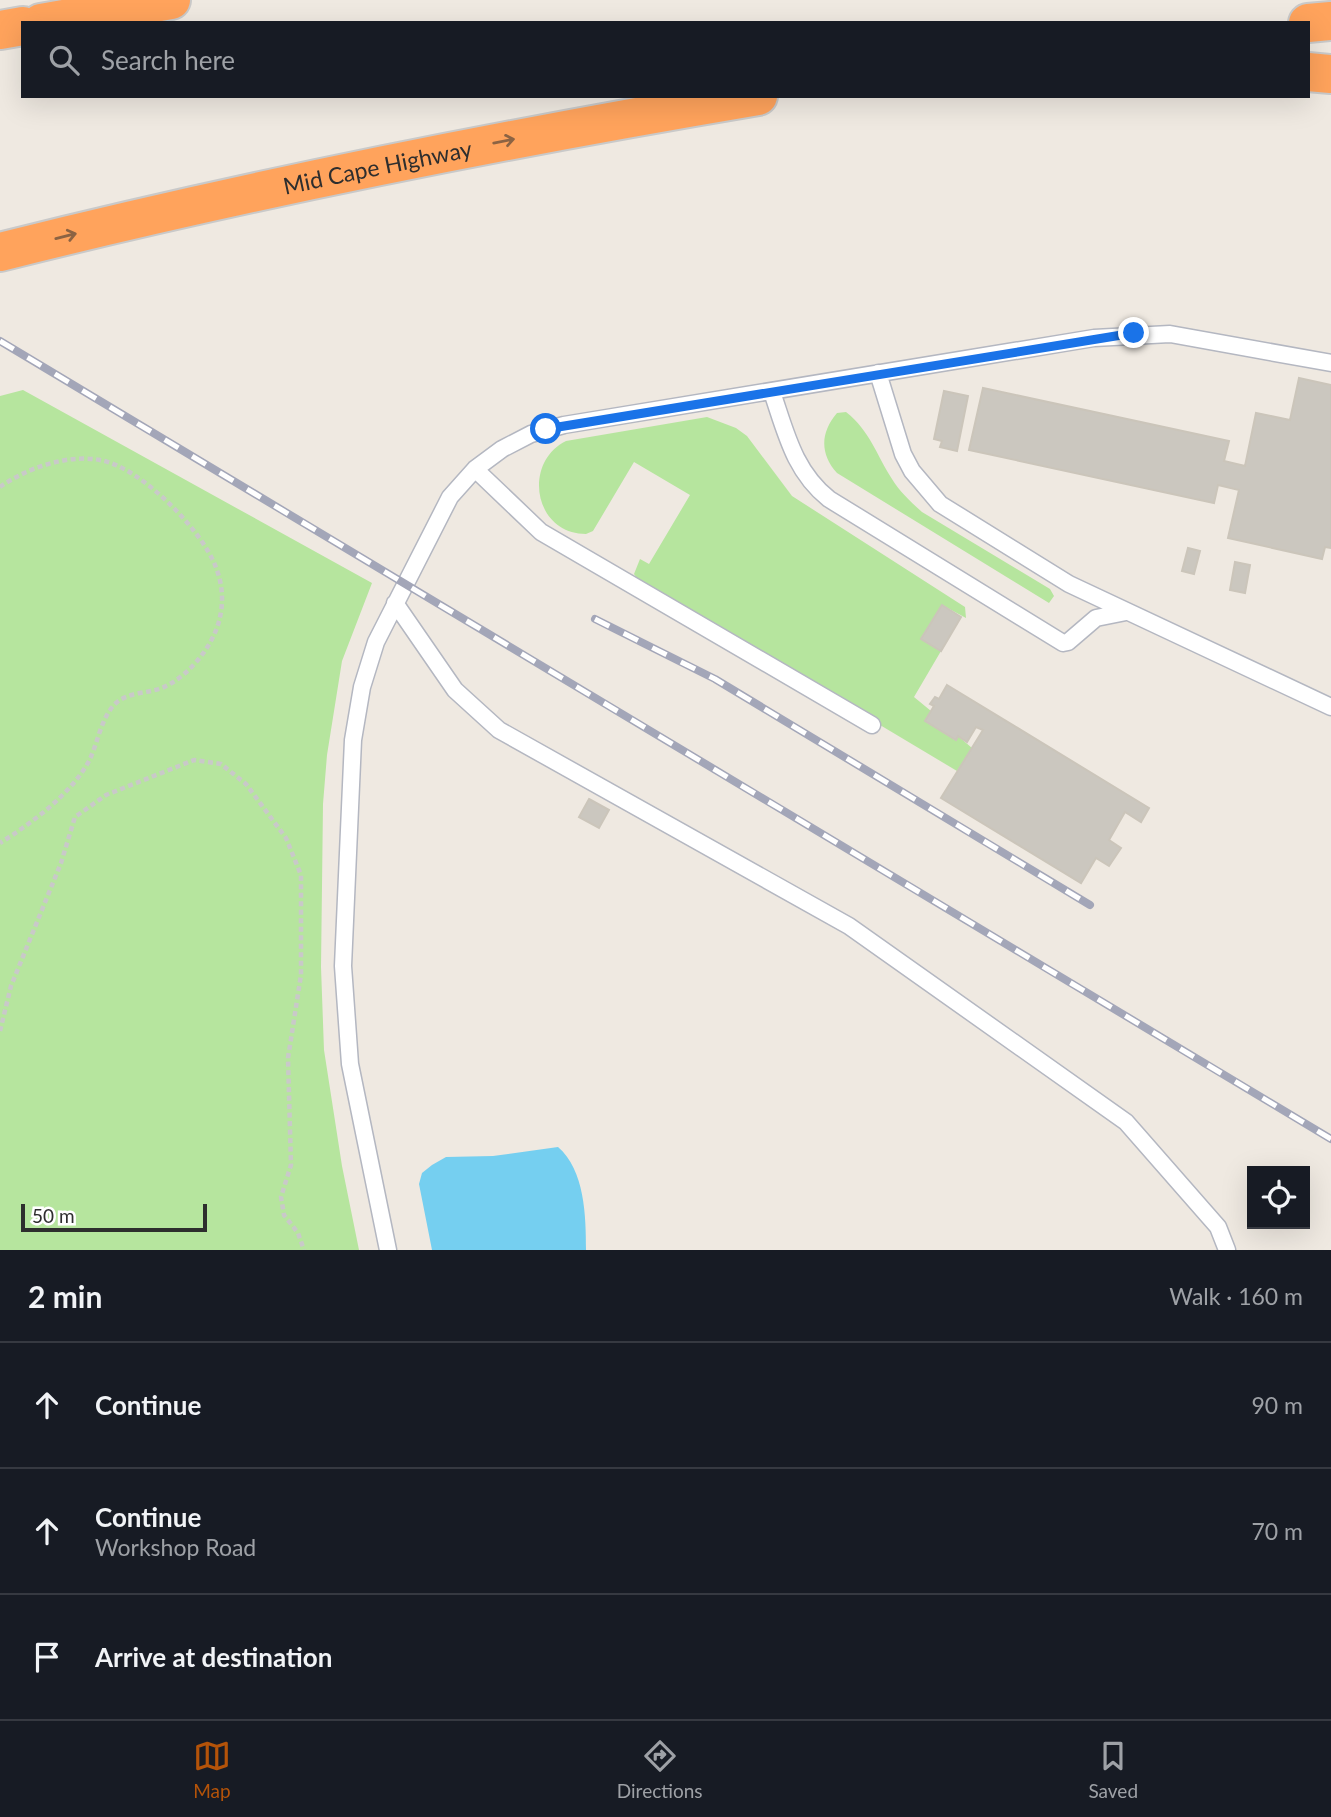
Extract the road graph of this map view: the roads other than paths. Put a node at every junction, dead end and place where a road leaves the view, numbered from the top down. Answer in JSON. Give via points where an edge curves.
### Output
{"nodes":[{"id":1,"x":171,"y":0,"type":"edge"},
{"id":2,"x":52,"y":21,"type":"edge"},
{"id":3,"x":1331,"y":21,"type":"edge"},
{"id":4,"x":1310,"y":23,"type":"edge"},
{"id":5,"x":21,"y":26,"type":"edge"},
{"id":6,"x":0,"y":30,"type":"edge"},
{"id":7,"x":1310,"y":72,"type":"edge"},
{"id":8,"x":1331,"y":74,"type":"edge"},
{"id":9,"x":747,"y":98,"type":"edge"},
{"id":10,"x":0,"y":252,"type":"edge"},
{"id":11,"x":1331,"y":363,"type":"edge"},
{"id":12,"x":878,"y":373,"type":"junction"},
{"id":13,"x":772,"y":392,"type":"junction"},
{"id":14,"x":475,"y":469,"type":"junction"},
{"id":15,"x":395,"y":603,"type":"junction"},
{"id":16,"x":1126,"y":612,"type":"junction"},
{"id":17,"x":1330,"y":705,"type":"edge"},
{"id":18,"x":872,"y":725,"type":"dead end"},
{"id":19,"x":388,"y":1250,"type":"edge"},
{"id":20,"x":1227,"y":1250,"type":"edge"}],
"edges":[{"from":1,"to":2,"type":"highway"},
{"from":3,"to":4,"type":"highway"},
{"from":5,"to":6,"type":"highway"},
{"from":7,"to":8,"type":"highway"},
{"from":10,"to":9,"type":"highway","name":"Mid Cape Highway","one_way":true,"via":[[166,211],[437,154]]},
{"from":11,"to":12,"type":"lane","via":[[1170,334],[1134,333]]},
{"from":12,"to":13,"type":"lane"},
{"from":12,"to":16,"type":"lane","via":[[903,454],[940,505],[1069,584]]},
{"from":13,"to":14,"type":"lane","via":[[546,429],[509,444]]},
{"from":13,"to":16,"type":"lane","via":[[794,458],[829,499],[1063,643],[1096,618]]},
{"from":14,"to":15,"type":"lane","via":[[450,497]]},
{"from":14,"to":18,"type":"lane","via":[[541,532]]},
{"from":15,"to":19,"type":"lane","via":[[367,666],[356,713],[343,966],[350,1065]]},
{"from":15,"to":20,"type":"lane","via":[[455,690],[499,730],[849,926],[1126,1122],[1218,1227]]},
{"from":16,"to":17,"type":"lane"}]}
